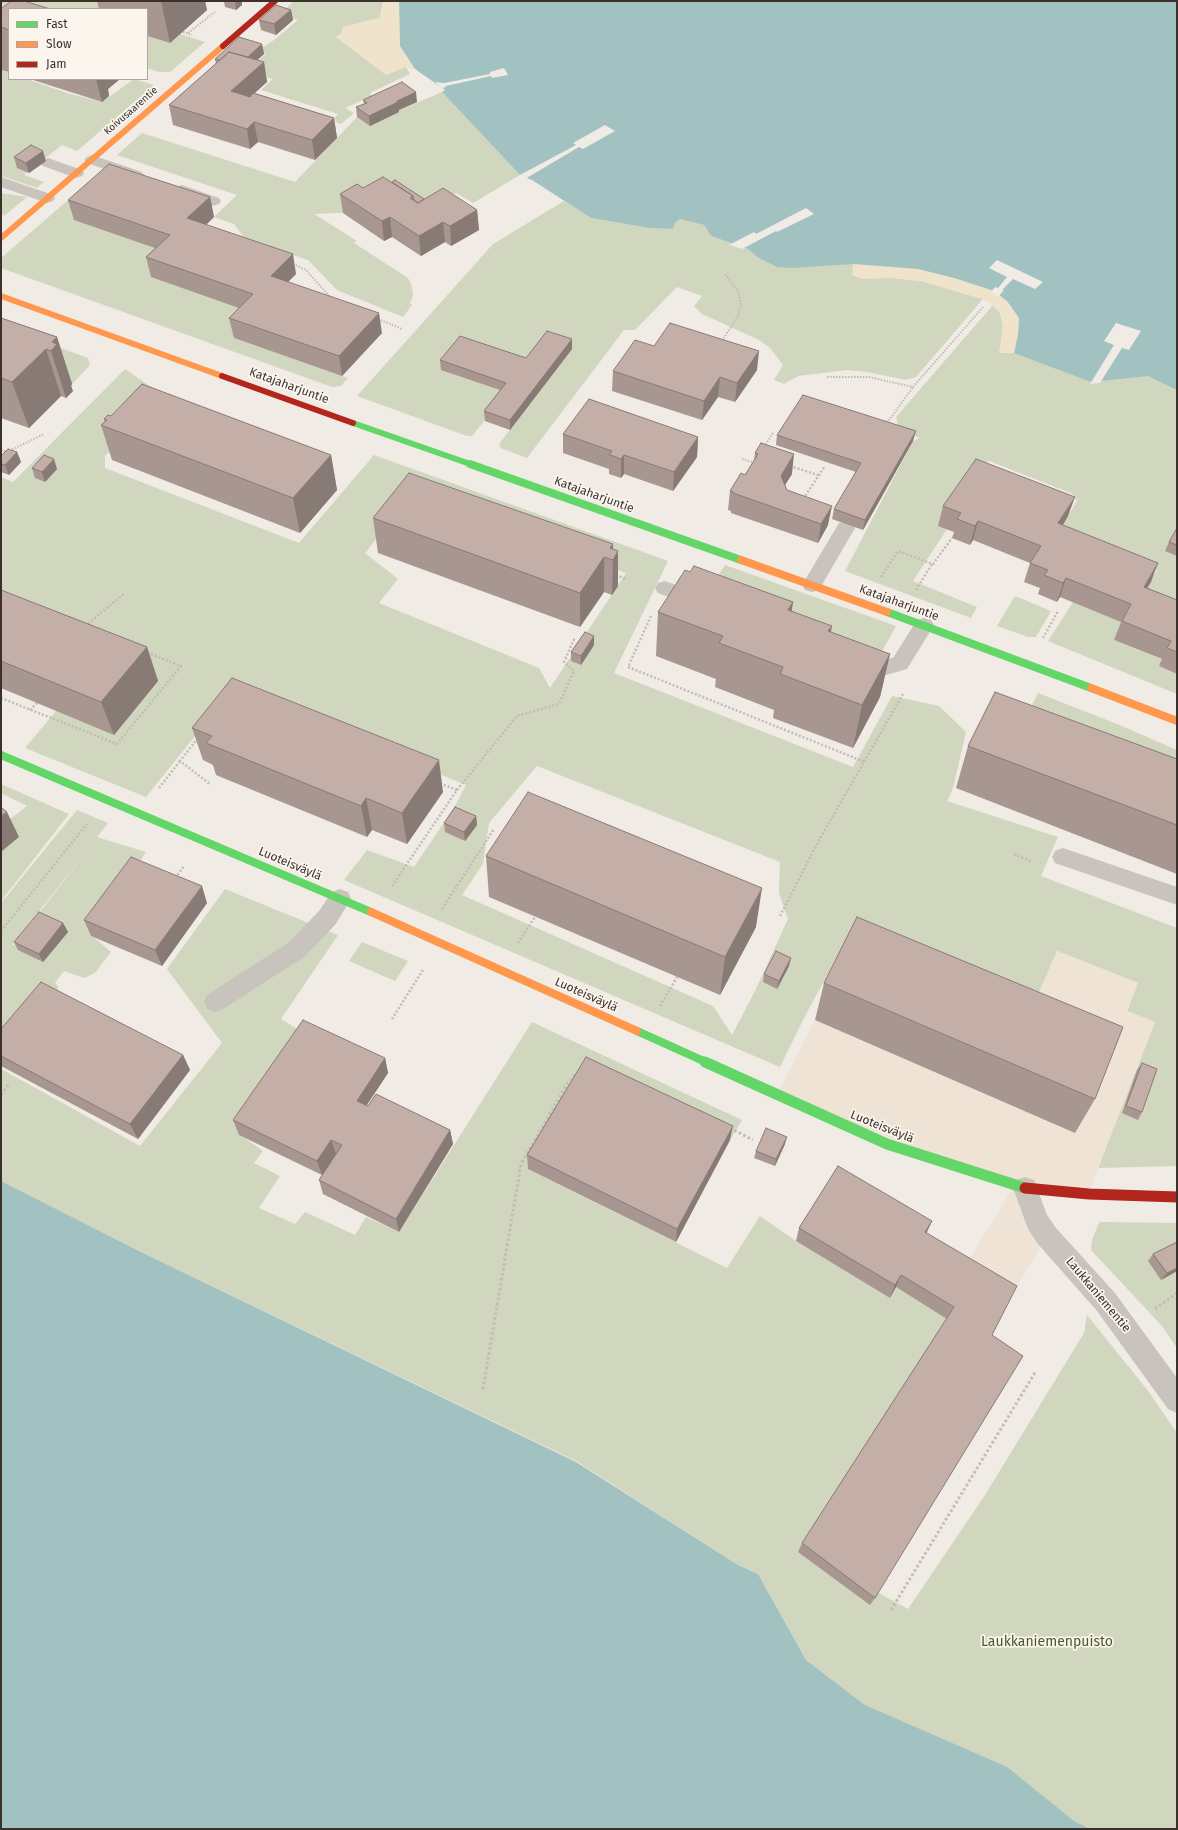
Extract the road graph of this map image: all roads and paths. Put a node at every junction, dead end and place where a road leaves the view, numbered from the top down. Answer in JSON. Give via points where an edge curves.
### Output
{"nodes":[{"id":1,"x":275,"y":1,"type":"edge"},
{"id":2,"x":215,"y":12,"type":"dead end"},
{"id":3,"x":188,"y":34,"type":"dead end"},
{"id":4,"x":92,"y":160,"type":"junction"},
{"id":5,"x":48,"y":163,"type":"dead end"},
{"id":6,"x":76,"y":173,"type":"junction"},
{"id":7,"x":148,"y":179,"type":"edge"},
{"id":8,"x":1,"y":182,"type":"edge"},
{"id":9,"x":168,"y":186,"type":"edge"},
{"id":10,"x":47,"y":198,"type":"junction"},
{"id":11,"x":213,"y":201,"type":"dead end"},
{"id":12,"x":2,"y":234,"type":"edge"},
{"id":13,"x":292,"y":263,"type":"edge"},
{"id":14,"x":725,"y":274,"type":"dead end"},
{"id":15,"x":1,"y":296,"type":"edge"},
{"id":16,"x":332,"y":299,"type":"edge"},
{"id":17,"x":984,"y":306,"type":"dead end"},
{"id":18,"x":374,"y":317,"type":"edge"},
{"id":19,"x":402,"y":329,"type":"dead end"},
{"id":20,"x":719,"y":345,"type":"edge"},
{"id":21,"x":827,"y":377,"type":"dead end"},
{"id":22,"x":913,"y":387,"type":"junction"},
{"id":23,"x":880,"y":424,"type":"edge"},
{"id":24,"x":773,"y":433,"type":"dead end"},
{"id":25,"x":44,"y":434,"type":"dead end"},
{"id":26,"x":1,"y":450,"type":"edge"},
{"id":27,"x":762,"y":450,"type":"edge"},
{"id":28,"x":742,"y":459,"type":"dead end"},
{"id":29,"x":756,"y":463,"type":"edge"},
{"id":30,"x":789,"y":466,"type":"edge"},
{"id":31,"x":825,"y":466,"type":"dead end"},
{"id":32,"x":818,"y":475,"type":"junction"},
{"id":33,"x":800,"y":504,"type":"edge"},
{"id":34,"x":846,"y":528,"type":"dead end"},
{"id":35,"x":952,"y":538,"type":"dead end"},
{"id":36,"x":613,"y":574,"type":"edge"},
{"id":37,"x":626,"y":579,"type":"dead end"},
{"id":38,"x":880,"y":580,"type":"dead end"},
{"id":39,"x":812,"y":585,"type":"junction"},
{"id":40,"x":666,"y":588,"type":"joint"},
{"id":41,"x":125,"y":594,"type":"dead end"},
{"id":42,"x":717,"y":607,"type":"edge"},
{"id":43,"x":1058,"y":611,"type":"dead end"},
{"id":44,"x":924,"y":625,"type":"junction"},
{"id":45,"x":90,"y":630,"type":"edge"},
{"id":46,"x":575,"y":637,"type":"dead end"},
{"id":47,"x":1042,"y":638,"type":"dead end"},
{"id":48,"x":139,"y":649,"type":"edge"},
{"id":49,"x":843,"y":654,"type":"edge"},
{"id":50,"x":905,"y":691,"type":"dead end"},
{"id":51,"x":1,"y":698,"type":"edge"},
{"id":52,"x":37,"y":703,"type":"edge"},
{"id":53,"x":30,"y":710,"type":"junction"},
{"id":54,"x":1177,"y":721,"type":"edge"},
{"id":55,"x":198,"y":737,"type":"edge"},
{"id":56,"x":1,"y":755,"type":"edge"},
{"id":57,"x":865,"y":762,"type":"junction"},
{"id":58,"x":435,"y":781,"type":"edge"},
{"id":59,"x":210,"y":784,"type":"dead end"},
{"id":60,"x":457,"y":790,"type":"junction"},
{"id":61,"x":91,"y":820,"type":"dead end"},
{"id":62,"x":494,"y":829,"type":"dead end"},
{"id":63,"x":1014,"y":854,"type":"dead end"},
{"id":64,"x":1063,"y":857,"type":"dead end"},
{"id":65,"x":1036,"y":864,"type":"dead end"},
{"id":66,"x":1177,"y":896,"type":"edge"},
{"id":67,"x":340,"y":898,"type":"junction"},
{"id":68,"x":374,"y":913,"type":"junction"},
{"id":69,"x":780,"y":916,"type":"dead end"},
{"id":70,"x":1,"y":932,"type":"edge"},
{"id":71,"x":424,"y":936,"type":"junction"},
{"id":72,"x":440,"y":943,"type":"junction"},
{"id":73,"x":215,"y":1002,"type":"dead end"},
{"id":74,"x":392,"y":1019,"type":"dead end"},
{"id":75,"x":579,"y":1071,"type":"edge"},
{"id":76,"x":8,"y":1085,"type":"dead end"},
{"id":77,"x":1,"y":1096,"type":"edge"},
{"id":78,"x":724,"y":1126,"type":"edge"},
{"id":79,"x":753,"y":1140,"type":"dead end"},
{"id":80,"x":1025,"y":1188,"type":"junction"},
{"id":81,"x":1177,"y":1197,"type":"edge"},
{"id":82,"x":1036,"y":1371,"type":"dead end"},
{"id":83,"x":483,"y":1389,"type":"dead end"},
{"id":84,"x":1177,"y":1400,"type":"edge"},
{"id":85,"x":890,"y":1610,"type":"dead end"}],
"edges":[{"from":1,"to":4,"type":"street","name":"Koivusaarentie"},
{"from":2,"to":3,"type":"path"},
{"from":4,"to":6,"type":"street","name":"Koivusaarentie"},
{"from":4,"to":7,"type":"street"},
{"from":5,"to":6,"type":"street"},
{"from":6,"to":10,"type":"street","name":"Koivusaarentie"},
{"from":8,"to":10,"type":"street"},
{"from":9,"to":11,"type":"street"},
{"from":10,"to":12,"type":"street","name":"Koivusaarentie"},
{"from":13,"to":16,"type":"path","via":[[306,270]]},
{"from":14,"to":20,"type":"path","via":[[739,293],[741,306],[738,316]]},
{"from":15,"to":39,"type":"street","name":"Katajaharjuntie"},
{"from":17,"to":22,"type":"path"},
{"from":18,"to":19,"type":"path"},
{"from":21,"to":22,"type":"path","via":[[869,377]]},
{"from":22,"to":23,"type":"path","via":[[890,419]]},
{"from":24,"to":27,"type":"path"},
{"from":25,"to":26,"type":"path","via":[[7,452]]},
{"from":28,"to":29,"type":"path"},
{"from":30,"to":32,"type":"path"},
{"from":31,"to":32,"type":"path"},
{"from":32,"to":33,"type":"path"},
{"from":34,"to":39,"type":"street"},
{"from":35,"to":38,"type":"path","via":[[933,564],[898,551]]},
{"from":36,"to":37,"type":"path"},
{"from":39,"to":44,"type":"street","name":"Katajaharjuntie"},
{"from":40,"to":42,"type":"street"},
{"from":40,"to":57,"type":"path","via":[[628,666]]},
{"from":41,"to":45,"type":"path","via":[[84,627]]},
{"from":43,"to":47,"type":"path"},
{"from":44,"to":49,"type":"street","via":[[900,664],[886,667]]},
{"from":44,"to":54,"type":"street","name":"Katajaharjuntie"},
{"from":46,"to":60,"type":"path","via":[[564,662],[574,671],[559,704],[517,716]]},
{"from":48,"to":53,"type":"path","via":[[181,666],[117,744]]},
{"from":50,"to":57,"type":"path"},
{"from":51,"to":53,"type":"path"},
{"from":52,"to":53,"type":"path"},
{"from":55,"to":59,"type":"path","via":[[180,761]]},
{"from":56,"to":67,"type":"street","name":"Luoteisväylä"},
{"from":57,"to":69,"type":"path","via":[[818,842]]},
{"from":58,"to":60,"type":"path"},
{"from":60,"to":68,"type":"path"},
{"from":61,"to":70,"type":"path"},
{"from":62,"to":71,"type":"path"},
{"from":63,"to":65,"type":"path"},
{"from":64,"to":66,"type":"street"},
{"from":67,"to":68,"type":"street","name":"Luoteisväylä"},
{"from":67,"to":73,"type":"street","via":[[327,918],[296,950]]},
{"from":68,"to":71,"type":"street","name":"Luoteisväylä"},
{"from":71,"to":72,"type":"street","name":"Luoteisväylä"},
{"from":72,"to":74,"type":"path"},
{"from":72,"to":80,"type":"street","name":"Luoteisväylä","via":[[887,1144]]},
{"from":75,"to":83,"type":"path","via":[[566,1086],[521,1164]]},
{"from":76,"to":77,"type":"path"},
{"from":78,"to":79,"type":"path"},
{"from":80,"to":81,"type":"street","name":"Luoteisväylä","via":[[1089,1194]]},
{"from":80,"to":84,"type":"street","name":"Laukkaniementie","via":[[1037,1221],[1047,1236],[1106,1302]]},
{"from":82,"to":85,"type":"path"}]}
